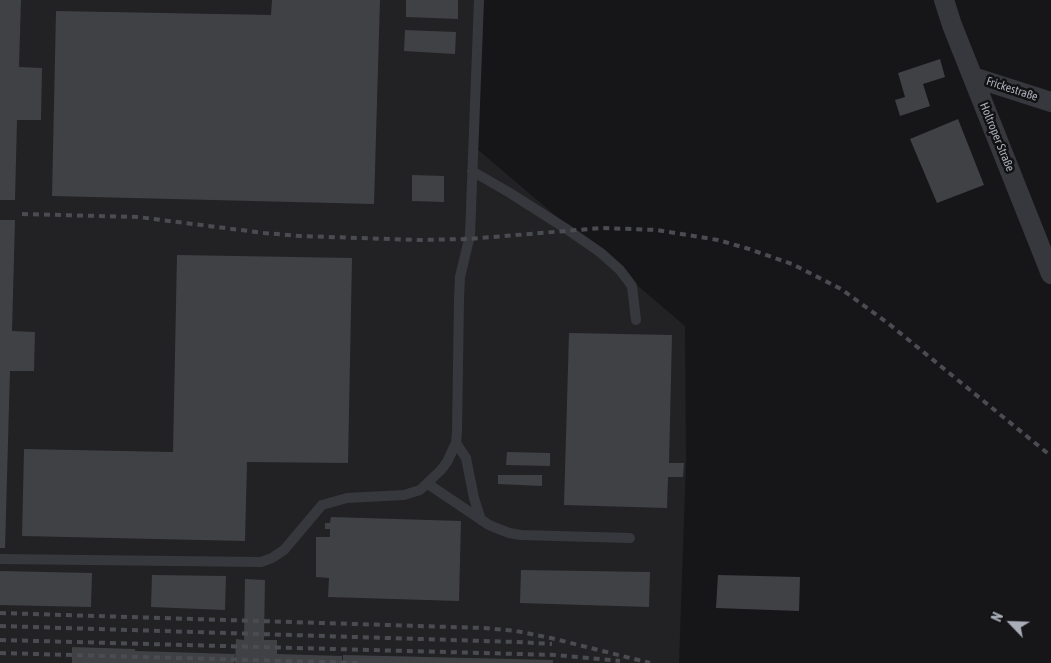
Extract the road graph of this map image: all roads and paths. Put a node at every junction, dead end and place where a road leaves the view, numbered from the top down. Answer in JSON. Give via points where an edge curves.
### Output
{"nodes":[{"id":1,"x":479,"y":0,"type":"edge"},
{"id":2,"x":944,"y":0,"type":"edge"},
{"id":3,"x":973,"y":77,"type":"junction"},
{"id":4,"x":1051,"y":102,"type":"edge"},
{"id":5,"x":472,"y":171,"type":"junction"},
{"id":6,"x":1051,"y":274,"type":"edge"},
{"id":7,"x":636,"y":320,"type":"dead end"},
{"id":8,"x":456,"y":443,"type":"junction"},
{"id":9,"x":428,"y":484,"type":"junction"},
{"id":10,"x":481,"y":520,"type":"junction"},
{"id":11,"x":630,"y":538,"type":"dead end"},
{"id":12,"x":0,"y":559,"type":"edge"}],
"edges":[{"from":1,"to":5,"type":"lane"},
{"from":2,"to":3,"type":"street","name":"Holtroper Straße"},
{"from":3,"to":4,"type":"street","name":"Frickestraße"},
{"from":3,"to":6,"type":"street","name":"Holtroper Straße"},
{"from":5,"to":7,"type":"lane","via":[[568,230],[620,270],[632,286]]},
{"from":5,"to":8,"type":"lane","via":[[470,235],[460,284]]},
{"from":8,"to":9,"type":"lane","via":[[448,462]]},
{"from":8,"to":10,"type":"lane","via":[[466,458]]},
{"from":9,"to":10,"type":"lane"},
{"from":9,"to":12,"type":"lane","via":[[404,495],[346,498],[322,505],[284,550],[262,562]]},
{"from":10,"to":11,"type":"lane","via":[[521,535]]}]}
